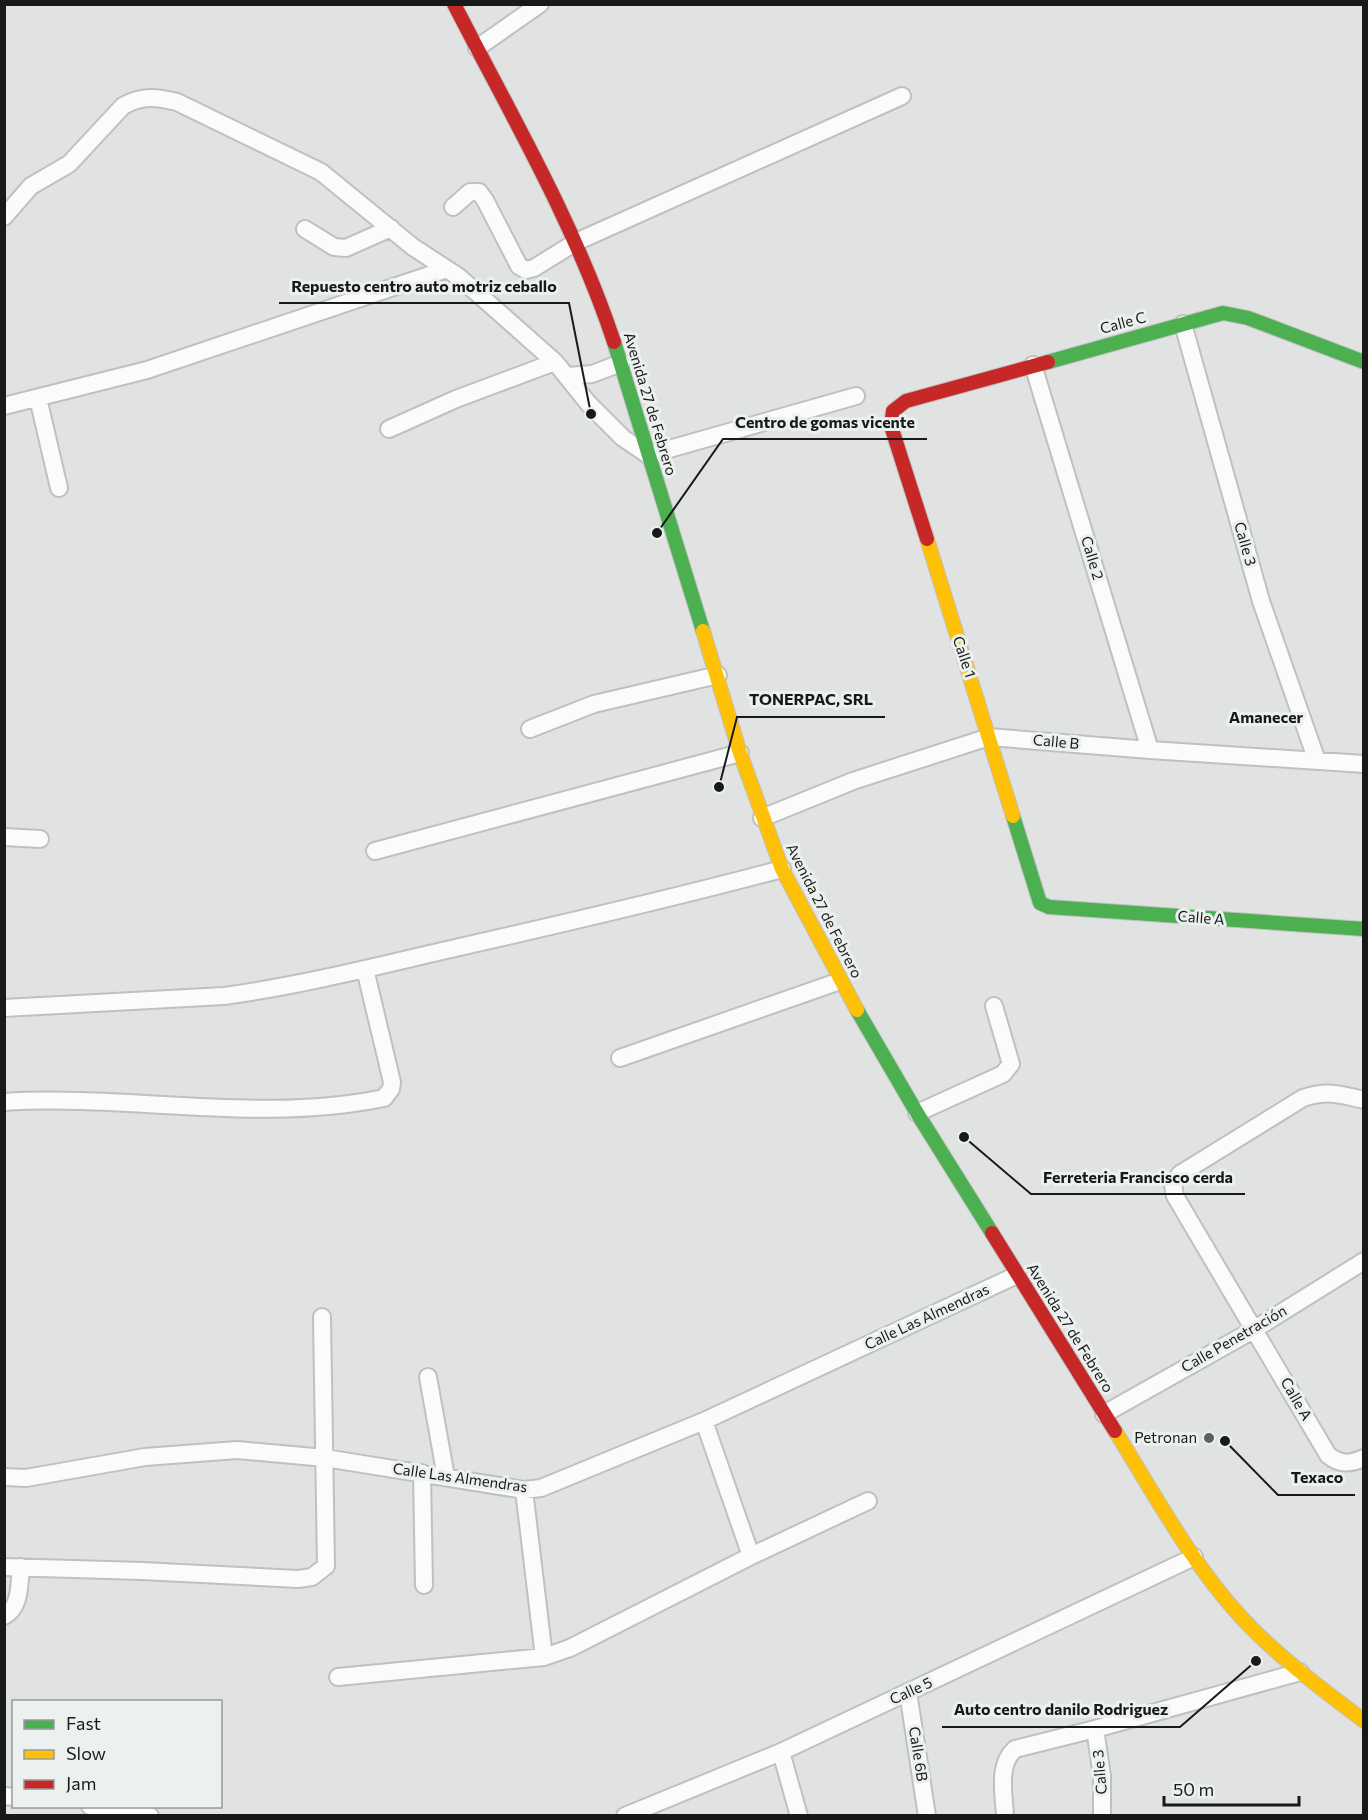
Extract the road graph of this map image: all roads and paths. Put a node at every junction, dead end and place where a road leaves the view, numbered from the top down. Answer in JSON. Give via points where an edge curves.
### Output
{"nodes":[{"id":1,"x":454,"y":4,"type":"edge"},
{"id":2,"x":540,"y":4,"type":"edge"},
{"id":3,"x":477,"y":48,"type":"junction"},
{"id":4,"x":902,"y":96,"type":"dead end"},
{"id":5,"x":453,"y":207,"type":"dead end"},
{"id":6,"x":4,"y":217,"type":"edge"},
{"id":7,"x":391,"y":228,"type":"junction"},
{"id":8,"x":305,"y":229,"type":"dead end"},
{"id":9,"x":576,"y":242,"type":"junction"},
{"id":10,"x":447,"y":269,"type":"junction"},
{"id":11,"x":1183,"y":324,"type":"junction"},
{"id":12,"x":555,"y":362,"type":"junction"},
{"id":13,"x":1364,"y":362,"type":"edge"},
{"id":14,"x":621,"y":363,"type":"junction"},
{"id":15,"x":1033,"y":365,"type":"junction"},
{"id":16,"x":568,"y":376,"type":"junction"},
{"id":17,"x":856,"y":396,"type":"dead end"},
{"id":18,"x":38,"y":398,"type":"junction"},
{"id":19,"x":4,"y":406,"type":"edge"},
{"id":20,"x":892,"y":411,"type":"joint"},
{"id":21,"x":389,"y":429,"type":"dead end"},
{"id":22,"x":648,"y":454,"type":"junction"},
{"id":23,"x":59,"y":488,"type":"dead end"},
{"id":24,"x":718,"y":675,"type":"junction"},
{"id":25,"x":530,"y":729,"type":"dead end"},
{"id":26,"x":989,"y":736,"type":"junction"},
{"id":27,"x":1150,"y":750,"type":"junction"},
{"id":28,"x":740,"y":753,"type":"junction"},
{"id":29,"x":1317,"y":761,"type":"junction"},
{"id":30,"x":1364,"y":764,"type":"edge"},
{"id":31,"x":762,"y":818,"type":"junction"},
{"id":32,"x":4,"y":837,"type":"edge"},
{"id":33,"x":40,"y":839,"type":"dead end"},
{"id":34,"x":375,"y":851,"type":"dead end"},
{"id":35,"x":782,"y":869,"type":"junction"},
{"id":36,"x":1040,"y":903,"type":"joint"},
{"id":37,"x":1364,"y":929,"type":"edge"},
{"id":38,"x":365,"y":969,"type":"junction"},
{"id":39,"x":840,"y":981,"type":"junction"},
{"id":40,"x":994,"y":1006,"type":"dead end"},
{"id":41,"x":4,"y":1008,"type":"edge"},
{"id":42,"x":620,"y":1058,"type":"dead end"},
{"id":43,"x":1364,"y":1100,"type":"edge"},
{"id":44,"x":4,"y":1102,"type":"edge"},
{"id":45,"x":917,"y":1113,"type":"junction"},
{"id":46,"x":1364,"y":1261,"type":"edge"},
{"id":47,"x":1017,"y":1275,"type":"junction"},
{"id":48,"x":321,"y":1317,"type":"dead end"},
{"id":49,"x":1255,"y":1329,"type":"junction"},
{"id":50,"x":428,"y":1377,"type":"dead end"},
{"id":51,"x":1104,"y":1414,"type":"junction"},
{"id":52,"x":704,"y":1421,"type":"junction"},
{"id":53,"x":325,"y":1458,"type":"junction"},
{"id":54,"x":1364,"y":1458,"type":"edge"},
{"id":55,"x":422,"y":1473,"type":"junction"},
{"id":56,"x":4,"y":1477,"type":"edge"},
{"id":57,"x":446,"y":1477,"type":"junction"},
{"id":58,"x":524,"y":1490,"type":"junction"},
{"id":59,"x":868,"y":1501,"type":"dead end"},
{"id":60,"x":751,"y":1556,"type":"junction"},
{"id":61,"x":1194,"y":1557,"type":"junction"},
{"id":62,"x":13,"y":1567,"type":"edge"},
{"id":63,"x":424,"y":1585,"type":"dead end"},
{"id":64,"x":4,"y":1617,"type":"edge"},
{"id":65,"x":544,"y":1657,"type":"junction"},
{"id":66,"x":1300,"y":1672,"type":"junction"},
{"id":67,"x":338,"y":1677,"type":"dead end"},
{"id":68,"x":908,"y":1692,"type":"junction"},
{"id":69,"x":1364,"y":1721,"type":"edge"},
{"id":70,"x":1095,"y":1729,"type":"junction"},
{"id":71,"x":781,"y":1752,"type":"junction"},
{"id":72,"x":103,"y":1808,"type":"edge"},
{"id":73,"x":150,"y":1815,"type":"edge"},
{"id":74,"x":625,"y":1815,"type":"edge"},
{"id":75,"x":799,"y":1815,"type":"edge"},
{"id":76,"x":927,"y":1815,"type":"edge"},
{"id":77,"x":1005,"y":1815,"type":"edge"},
{"id":78,"x":1102,"y":1815,"type":"edge"}],
"edges":[{"from":1,"to":3,"type":"main road","name":"Avenida 27 de Febrero"},
{"from":2,"to":3,"type":"street"},
{"from":3,"to":9,"type":"main road","name":"Avenida 27 de Febrero"},
{"from":4,"to":9,"type":"street"},
{"from":5,"to":9,"type":"street","via":[[470,192],[479,192],[519,266],[526,270]]},
{"from":6,"to":7,"type":"street","via":[[31,186],[69,164],[123,106],[148,97],[177,102],[321,172]]},
{"from":7,"to":8,"type":"street","via":[[346,248],[334,247]]},
{"from":7,"to":10,"type":"street"},
{"from":9,"to":14,"type":"main road","name":"Avenida 27 de Febrero"},
{"from":10,"to":12,"type":"street"},
{"from":10,"to":18,"type":"street","via":[[147,370]]},
{"from":11,"to":13,"type":"main road","name":"Calle C","via":[[1234,314]]},
{"from":11,"to":15,"type":"main road","name":"Calle C"},
{"from":11,"to":29,"type":"street","name":"Calle 3","via":[[1261,601]]},
{"from":12,"to":16,"type":"street"},
{"from":12,"to":21,"type":"street"},
{"from":14,"to":16,"type":"street","via":[[592,374]]},
{"from":14,"to":22,"type":"main road","name":"Avenida 27 de Febrero"},
{"from":15,"to":20,"type":"main road","name":"Calle C","via":[[906,401]]},
{"from":15,"to":27,"type":"street","name":"Calle 2"},
{"from":16,"to":22,"type":"street","via":[[622,438]]},
{"from":17,"to":22,"type":"street"},
{"from":18,"to":19,"type":"street"},
{"from":18,"to":23,"type":"street"},
{"from":20,"to":26,"type":"main road","name":"Calle 1","via":[[891,426]]},
{"from":22,"to":24,"type":"main road","name":"Avenida 27 de Febrero"},
{"from":24,"to":25,"type":"street","via":[[594,704]]},
{"from":24,"to":28,"type":"main road","name":"Avenida 27 de Febrero"},
{"from":26,"to":27,"type":"street","name":"Calle B"},
{"from":26,"to":31,"type":"street","name":"Calle B","via":[[853,781]]},
{"from":26,"to":36,"type":"main road","name":"Calle 1"},
{"from":27,"to":29,"type":"street","name":"Calle B"},
{"from":28,"to":31,"type":"main road","name":"Avenida 27 de Febrero"},
{"from":28,"to":34,"type":"street"},
{"from":29,"to":30,"type":"street","name":"Calle B"},
{"from":31,"to":35,"type":"main road","name":"Avenida 27 de Febrero"},
{"from":32,"to":33,"type":"street"},
{"from":35,"to":38,"type":"street"},
{"from":35,"to":39,"type":"main road","name":"Avenida 27 de Febrero"},
{"from":36,"to":37,"type":"main road","name":"Calle A","via":[[1048,907]]},
{"from":38,"to":41,"type":"street","via":[[224,996]]},
{"from":38,"to":44,"type":"street","via":[[392,1082],[384,1098],[288,1110],[49,1099]]},
{"from":39,"to":42,"type":"street"},
{"from":39,"to":45,"type":"main road","name":"Avenida 27 de Febrero"},
{"from":40,"to":45,"type":"street","via":[[1011,1064],[1003,1074]]},
{"from":43,"to":49,"type":"street","name":"Calle A","via":[[1318,1092],[1303,1098],[1175,1179],[1175,1197]]},
{"from":45,"to":47,"type":"main road","name":"Avenida 27 de Febrero"},
{"from":46,"to":49,"type":"street","name":"Calle Penetración"},
{"from":47,"to":51,"type":"main road","name":"Avenida 27 de Febrero"},
{"from":47,"to":52,"type":"street","name":"Calle Las Almendras"},
{"from":48,"to":53,"type":"street"},
{"from":49,"to":51,"type":"street","name":"Calle Penetración"},
{"from":49,"to":54,"type":"street","name":"Calle A","via":[[1328,1455],[1343,1463]]},
{"from":50,"to":57,"type":"street"},
{"from":51,"to":61,"type":"main road","name":"Avenida 27 de Febrero"},
{"from":52,"to":58,"type":"street","name":"Calle Las Almendras","via":[[540,1488]]},
{"from":52,"to":60,"type":"street"},
{"from":53,"to":55,"type":"street","name":"Calle Las Almendras"},
{"from":53,"to":56,"type":"street","name":"Calle Las Almendras","via":[[237,1450],[146,1457],[26,1478]]},
{"from":53,"to":62,"type":"street","via":[[326,1566],[312,1577]]},
{"from":55,"to":57,"type":"street","name":"Calle Las Almendras"},
{"from":55,"to":63,"type":"street"},
{"from":57,"to":58,"type":"street","name":"Calle Las Almendras"},
{"from":58,"to":65,"type":"street"},
{"from":59,"to":60,"type":"street"},
{"from":60,"to":65,"type":"street","via":[[570,1648]]},
{"from":61,"to":66,"type":"main road","name":"Avenida 27 de Febrero","via":[[1241,1617]]},
{"from":61,"to":68,"type":"street","name":"Calle 5"},
{"from":62,"to":64,"type":"street","via":[[18,1596],[13,1611]]},
{"from":65,"to":67,"type":"street"},
{"from":66,"to":69,"type":"main road","name":"Avenida 27 de Febrero"},
{"from":66,"to":70,"type":"street"},
{"from":68,"to":71,"type":"street","name":"Calle 5"},
{"from":68,"to":76,"type":"street","name":"Calle 6B"},
{"from":70,"to":77,"type":"street","via":[[1022,1746],[1009,1755],[1004,1779]]},
{"from":70,"to":78,"type":"street","name":"Calle 3","via":[[1102,1776]]},
{"from":71,"to":74,"type":"street","name":"Calle 5"},
{"from":71,"to":75,"type":"street"},
{"from":72,"to":73,"type":"street"}]}
